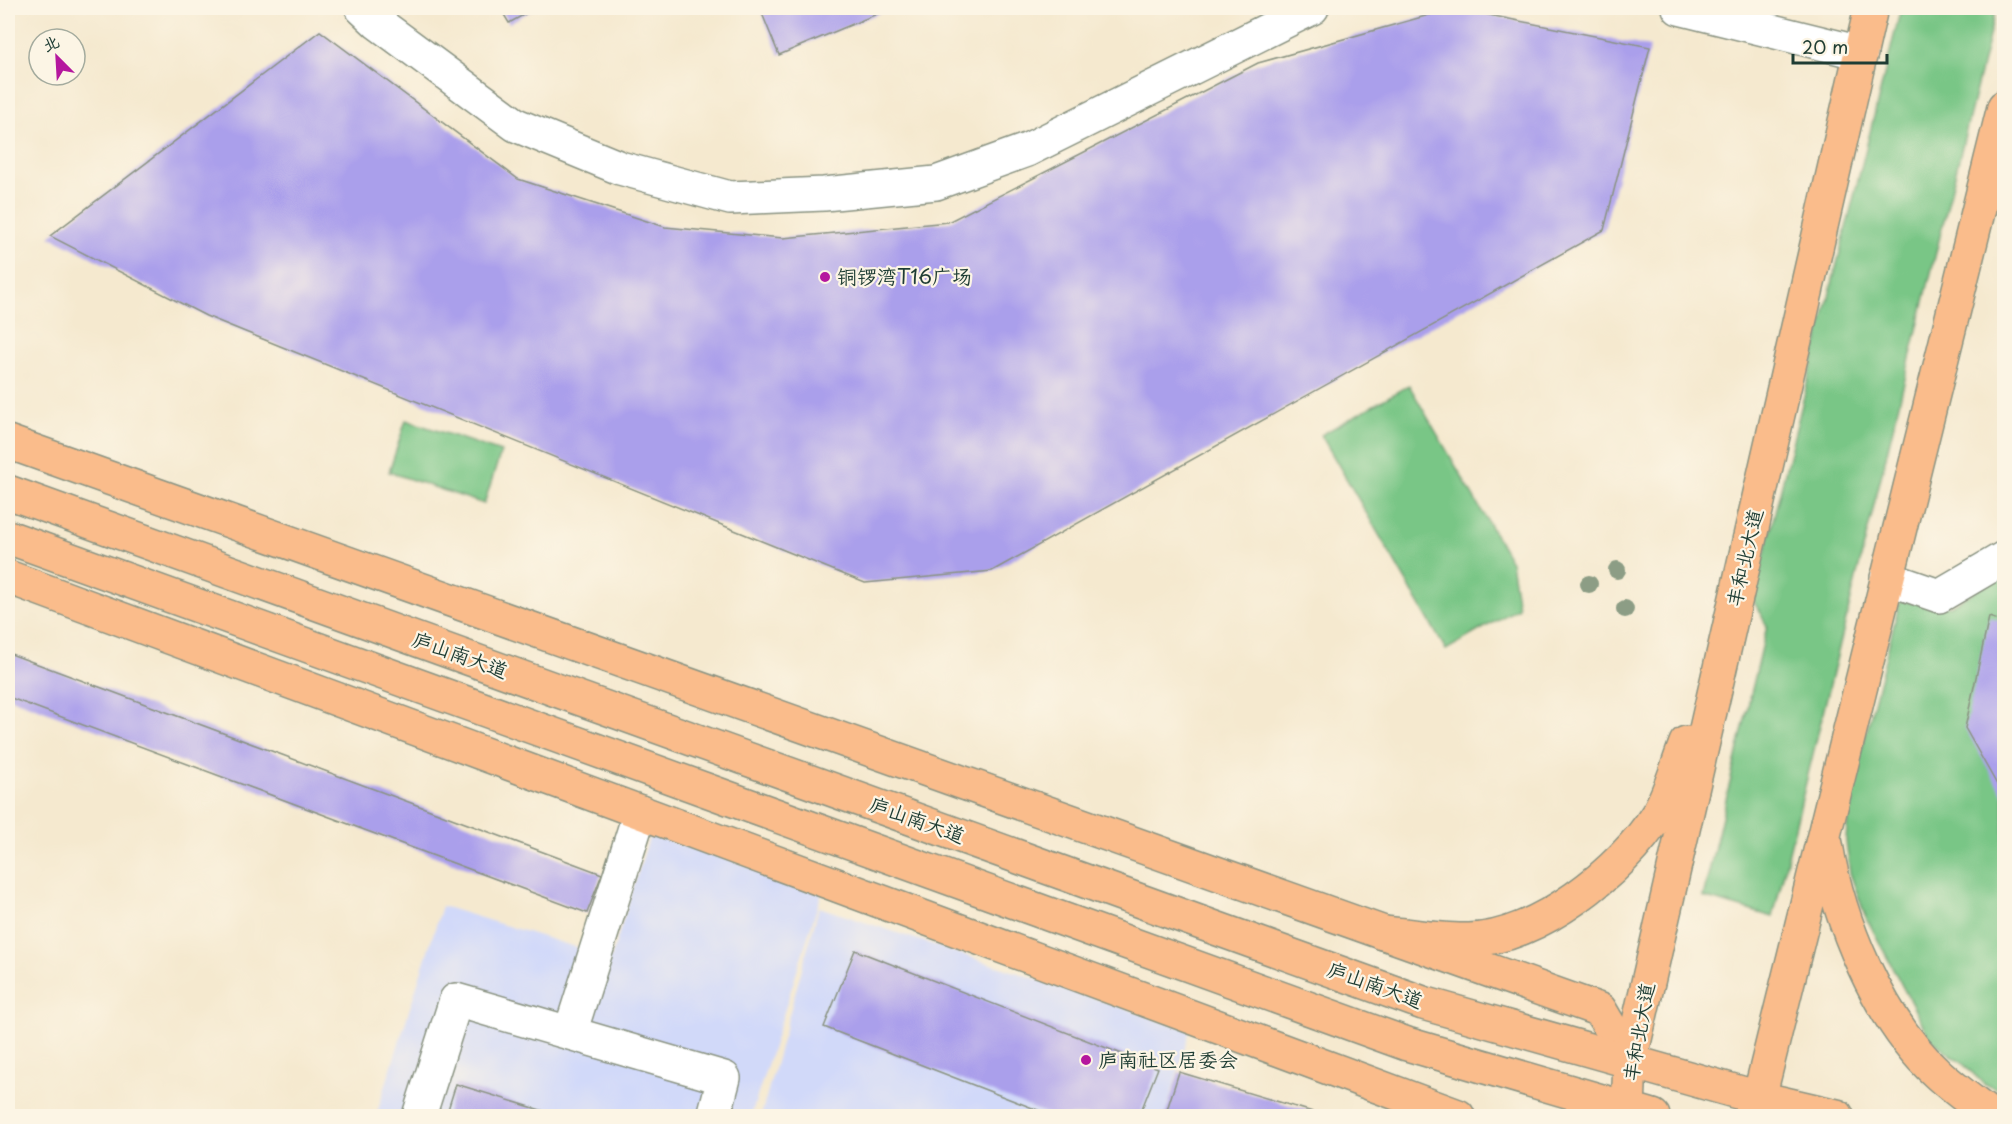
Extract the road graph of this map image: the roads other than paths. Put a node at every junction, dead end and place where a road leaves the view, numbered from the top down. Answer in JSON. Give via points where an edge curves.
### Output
{"nodes":[{"id":1,"x":362,"y":8,"type":"edge"},
{"id":2,"x":1312,"y":8,"type":"edge"},
{"id":3,"x":1679,"y":8,"type":"edge"},
{"id":4,"x":1871,"y":8,"type":"edge"},
{"id":5,"x":1861,"y":53,"type":"junction"},
{"id":6,"x":2004,"y":107,"type":"edge"},
{"id":7,"x":8,"y":442,"type":"edge"},
{"id":8,"x":8,"y":492,"type":"edge"},
{"id":9,"x":8,"y":537,"type":"edge"},
{"id":10,"x":2004,"y":558,"type":"edge"},
{"id":11,"x":8,"y":577,"type":"edge"},
{"id":12,"x":1887,"y":578,"type":"junction"},
{"id":13,"x":1724,"y":650,"type":"junction"},
{"id":14,"x":640,"y":812,"type":"junction"},
{"id":15,"x":1824,"y":834,"type":"junction"},
{"id":16,"x":1383,"y":933,"type":"junction"},
{"id":17,"x":570,"y":1033,"type":"junction"},
{"id":18,"x":1630,"y":1061,"type":"junction"},
{"id":19,"x":1754,"y":1107,"type":"edge"},
{"id":20,"x":1631,"y":1115,"type":"edge"},
{"id":21,"x":420,"y":1116,"type":"edge"},
{"id":22,"x":714,"y":1116,"type":"edge"},
{"id":23,"x":1458,"y":1116,"type":"edge"},
{"id":24,"x":1838,"y":1116,"type":"edge"},
{"id":25,"x":1991,"y":1116,"type":"edge"}],
"edges":[{"from":1,"to":2,"type":"street","via":[[516,125],[620,168],[730,198],[936,183],[1027,150]]},
{"from":3,"to":5,"type":"street"},
{"from":4,"to":5,"type":"main road","name":"丰和北大道"},
{"from":5,"to":13,"type":"main road","name":"丰和北大道"},
{"from":6,"to":12,"type":"main road"},
{"from":7,"to":16,"type":"main road"},
{"from":8,"to":18,"type":"main road","name":"庐山南大道","via":[[1423,1003]]},
{"from":9,"to":20,"type":"main road","via":[[1407,1044]]},
{"from":10,"to":12,"type":"street","via":[[1939,596]]},
{"from":11,"to":14,"type":"main road"},
{"from":12,"to":15,"type":"main road"},
{"from":13,"to":16,"type":"main road","via":[[1658,814],[1622,859],[1575,900],[1520,929],[1471,940]]},
{"from":13,"to":18,"type":"main road","name":"丰和北大道"},
{"from":14,"to":17,"type":"street"},
{"from":14,"to":23,"type":"main road"},
{"from":15,"to":19,"type":"main road"},
{"from":15,"to":25,"type":"main road","via":[[1842,912],[1896,1024],[1936,1072]]},
{"from":16,"to":18,"type":"main road","via":[[1600,1010]]},
{"from":17,"to":21,"type":"street","via":[[456,1000]]},
{"from":17,"to":22,"type":"street","via":[[724,1078]]},
{"from":18,"to":19,"type":"main road","name":"庐山南大道"},
{"from":18,"to":20,"type":"main road","name":"丰和北大道"},
{"from":19,"to":24,"type":"main road","name":"庐山南大道"}]}
